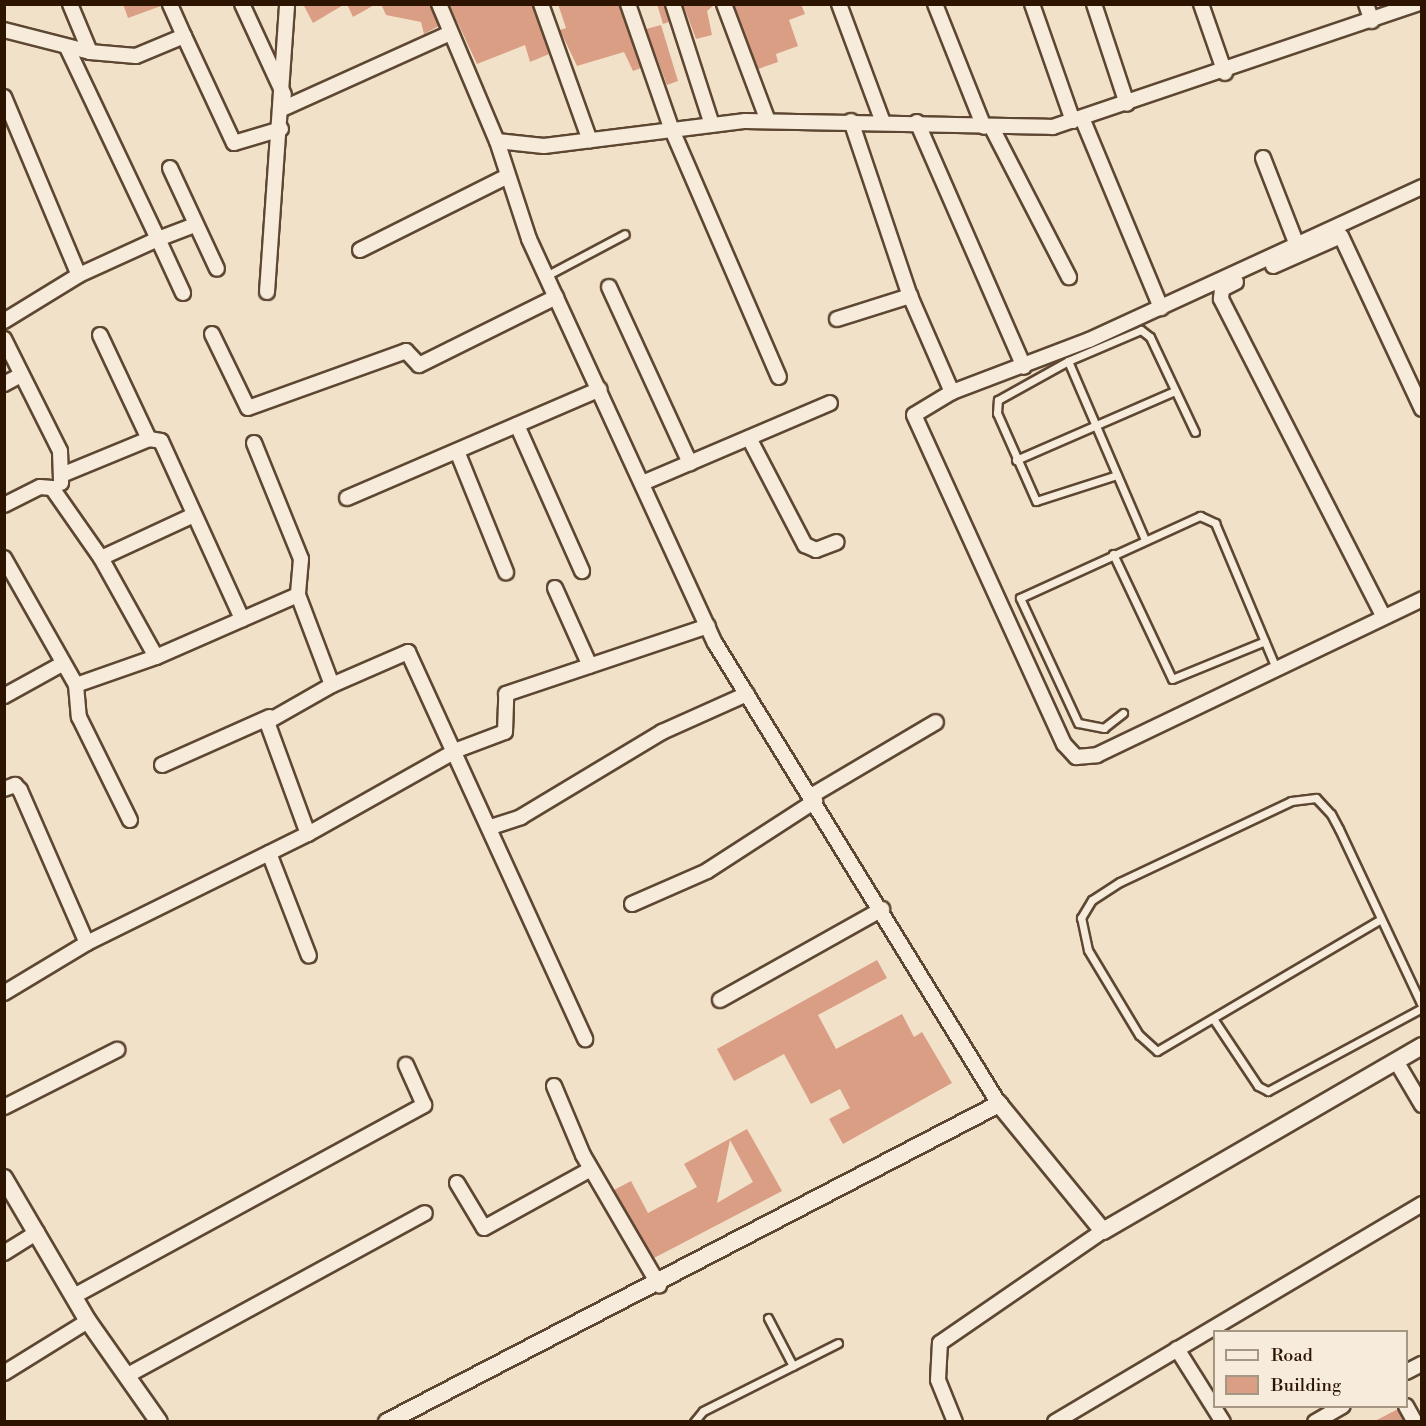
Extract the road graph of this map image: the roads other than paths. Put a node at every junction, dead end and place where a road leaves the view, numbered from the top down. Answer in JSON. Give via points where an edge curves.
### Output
{"nodes":[{"id":1,"x":70,"y":4,"type":"edge"},
{"id":2,"x":170,"y":4,"type":"edge"},
{"id":3,"x":242,"y":4,"type":"edge"},
{"id":4,"x":287,"y":4,"type":"edge"},
{"id":5,"x":439,"y":4,"type":"edge"},
{"id":6,"x":541,"y":4,"type":"edge"},
{"id":7,"x":628,"y":4,"type":"edge"},
{"id":8,"x":673,"y":4,"type":"edge"},
{"id":9,"x":724,"y":4,"type":"edge"},
{"id":10,"x":839,"y":4,"type":"edge"},
{"id":11,"x":935,"y":4,"type":"edge"},
{"id":12,"x":1032,"y":4,"type":"edge"},
{"id":13,"x":1094,"y":4,"type":"edge"},
{"id":14,"x":1201,"y":4,"type":"edge"},
{"id":15,"x":1366,"y":4,"type":"edge"},
{"id":16,"x":1417,"y":4,"type":"edge"},
{"id":17,"x":1372,"y":21,"type":"junction"},
{"id":18,"x":6,"y":28,"type":"edge"},
{"id":19,"x":450,"y":33,"type":"junction"},
{"id":20,"x":184,"y":36,"type":"junction"},
{"id":21,"x":67,"y":47,"type":"junction"},
{"id":22,"x":90,"y":52,"type":"junction"},
{"id":23,"x":1225,"y":73,"type":"junction"},
{"id":24,"x":4,"y":97,"type":"edge"},
{"id":25,"x":283,"y":103,"type":"junction"},
{"id":26,"x":1127,"y":104,"type":"junction"},
{"id":27,"x":1077,"y":120,"type":"junction"},
{"id":28,"x":768,"y":121,"type":"junction"},
{"id":29,"x":851,"y":122,"type":"junction"},
{"id":30,"x":883,"y":122,"type":"junction"},
{"id":31,"x":917,"y":122,"type":"junction"},
{"id":32,"x":712,"y":125,"type":"junction"},
{"id":33,"x":988,"y":127,"type":"junction"},
{"id":34,"x":280,"y":129,"type":"junction"},
{"id":35,"x":672,"y":130,"type":"junction"},
{"id":36,"x":497,"y":141,"type":"junction"},
{"id":37,"x":590,"y":141,"type":"junction"},
{"id":38,"x":1263,"y":158,"type":"dead end"},
{"id":39,"x":170,"y":168,"type":"dead end"},
{"id":40,"x":508,"y":176,"type":"junction"},
{"id":41,"x":1422,"y":187,"type":"edge"},
{"id":42,"x":195,"y":225,"type":"junction"},
{"id":43,"x":625,"y":234,"type":"dead end"},
{"id":44,"x":158,"y":239,"type":"junction"},
{"id":45,"x":1297,"y":245,"type":"junction"},
{"id":46,"x":360,"y":250,"type":"dead end"},
{"id":47,"x":216,"y":269,"type":"dead end"},
{"id":48,"x":79,"y":275,"type":"junction"},
{"id":49,"x":546,"y":276,"type":"junction"},
{"id":50,"x":1069,"y":277,"type":"dead end"},
{"id":51,"x":609,"y":287,"type":"dead end"},
{"id":52,"x":267,"y":292,"type":"dead end"},
{"id":53,"x":183,"y":293,"type":"dead end"},
{"id":54,"x":910,"y":296,"type":"junction"},
{"id":55,"x":556,"y":297,"type":"junction"},
{"id":56,"x":1161,"y":308,"type":"junction"},
{"id":57,"x":837,"y":319,"type":"dead end"},
{"id":58,"x":4,"y":321,"type":"edge"},
{"id":59,"x":212,"y":334,"type":"dead end"},
{"id":60,"x":100,"y":335,"type":"dead end"},
{"id":61,"x":4,"y":339,"type":"edge"},
{"id":62,"x":1068,"y":361,"type":"junction"},
{"id":63,"x":1024,"y":367,"type":"junction"},
{"id":64,"x":21,"y":375,"type":"junction"},
{"id":65,"x":779,"y":376,"type":"dead end"},
{"id":66,"x":4,"y":384,"type":"edge"},
{"id":67,"x":600,"y":389,"type":"junction"},
{"id":68,"x":951,"y":392,"type":"junction"},
{"id":69,"x":1175,"y":392,"type":"junction"},
{"id":70,"x":830,"y":404,"type":"dead end"},
{"id":71,"x":1422,"y":409,"type":"edge"},
{"id":72,"x":517,"y":425,"type":"junction"},
{"id":73,"x":1096,"y":427,"type":"junction"},
{"id":74,"x":1195,"y":432,"type":"dead end"},
{"id":75,"x":749,"y":438,"type":"junction"},
{"id":76,"x":149,"y":439,"type":"junction"},
{"id":77,"x":254,"y":443,"type":"dead end"},
{"id":78,"x":457,"y":451,"type":"junction"},
{"id":79,"x":1016,"y":460,"type":"junction"},
{"id":80,"x":690,"y":463,"type":"junction"},
{"id":81,"x":64,"y":474,"type":"junction"},
{"id":82,"x":1117,"y":475,"type":"junction"},
{"id":83,"x":645,"y":482,"type":"junction"},
{"id":84,"x":58,"y":494,"type":"junction"},
{"id":85,"x":347,"y":498,"type":"dead end"},
{"id":86,"x":4,"y":506,"type":"edge"},
{"id":87,"x":194,"y":515,"type":"junction"},
{"id":88,"x":1145,"y":540,"type":"junction"},
{"id":89,"x":837,"y":542,"type":"dead end"},
{"id":90,"x":1113,"y":554,"type":"junction"},
{"id":91,"x":4,"y":558,"type":"edge"},
{"id":92,"x":102,"y":558,"type":"junction"},
{"id":93,"x":582,"y":571,"type":"dead end"},
{"id":94,"x":506,"y":572,"type":"dead end"},
{"id":95,"x":555,"y":588,"type":"dead end"},
{"id":96,"x":298,"y":595,"type":"junction"},
{"id":97,"x":1422,"y":599,"type":"edge"},
{"id":98,"x":1383,"y":616,"type":"junction"},
{"id":99,"x":242,"y":619,"type":"junction"},
{"id":100,"x":708,"y":626,"type":"junction"},
{"id":101,"x":1265,"y":641,"type":"junction"},
{"id":102,"x":156,"y":657,"type":"junction"},
{"id":103,"x":62,"y":664,"type":"junction"},
{"id":104,"x":590,"y":666,"type":"junction"},
{"id":105,"x":1276,"y":668,"type":"junction"},
{"id":106,"x":76,"y":685,"type":"junction"},
{"id":107,"x":332,"y":685,"type":"junction"},
{"id":108,"x":747,"y":694,"type":"junction"},
{"id":109,"x":4,"y":696,"type":"edge"},
{"id":110,"x":1123,"y":713,"type":"dead end"},
{"id":111,"x":270,"y":717,"type":"junction"},
{"id":112,"x":936,"y":722,"type":"dead end"},
{"id":113,"x":457,"y":750,"type":"junction"},
{"id":114,"x":162,"y":765,"type":"dead end"},
{"id":115,"x":4,"y":789,"type":"edge"},
{"id":116,"x":813,"y":798,"type":"junction"},
{"id":117,"x":129,"y":820,"type":"dead end"},
{"id":118,"x":491,"y":827,"type":"junction"},
{"id":119,"x":308,"y":834,"type":"junction"},
{"id":120,"x":269,"y":853,"type":"junction"},
{"id":121,"x":632,"y":904,"type":"dead end"},
{"id":122,"x":882,"y":909,"type":"junction"},
{"id":123,"x":1381,"y":919,"type":"junction"},
{"id":124,"x":87,"y":943,"type":"junction"},
{"id":125,"x":309,"y":956,"type":"dead end"},
{"id":126,"x":4,"y":993,"type":"edge"},
{"id":127,"x":720,"y":1000,"type":"dead end"},
{"id":128,"x":1422,"y":1007,"type":"edge"},
{"id":129,"x":1214,"y":1020,"type":"junction"},
{"id":130,"x":585,"y":1039,"type":"dead end"},
{"id":131,"x":1422,"y":1046,"type":"edge"},
{"id":132,"x":117,"y":1050,"type":"dead end"},
{"id":133,"x":1396,"y":1061,"type":"junction"},
{"id":134,"x":406,"y":1065,"type":"dead end"},
{"id":135,"x":554,"y":1086,"type":"dead end"},
{"id":136,"x":999,"y":1104,"type":"junction"},
{"id":137,"x":1422,"y":1105,"type":"edge"},
{"id":138,"x":4,"y":1107,"type":"edge"},
{"id":139,"x":591,"y":1169,"type":"junction"},
{"id":140,"x":4,"y":1179,"type":"edge"},
{"id":141,"x":457,"y":1183,"type":"dead end"},
{"id":142,"x":1422,"y":1204,"type":"edge"},
{"id":143,"x":425,"y":1213,"type":"dead end"},
{"id":144,"x":1103,"y":1231,"type":"junction"},
{"id":145,"x":37,"y":1232,"type":"junction"},
{"id":146,"x":4,"y":1253,"type":"edge"},
{"id":147,"x":659,"y":1285,"type":"junction"},
{"id":148,"x":74,"y":1296,"type":"junction"},
{"id":149,"x":768,"y":1318,"type":"dead end"},
{"id":150,"x":88,"y":1321,"type":"junction"},
{"id":151,"x":838,"y":1343,"type":"dead end"},
{"id":152,"x":1177,"y":1349,"type":"junction"},
{"id":153,"x":1422,"y":1364,"type":"edge"},
{"id":154,"x":793,"y":1366,"type":"junction"},
{"id":155,"x":1408,"y":1371,"type":"edge"},
{"id":156,"x":4,"y":1373,"type":"edge"},
{"id":157,"x":128,"y":1375,"type":"junction"},
{"id":158,"x":1213,"y":1406,"type":"edge"},
{"id":159,"x":1214,"y":1408,"type":"edge"},
{"id":160,"x":1341,"y":1408,"type":"edge"},
{"id":161,"x":1407,"y":1408,"type":"edge"},
{"id":162,"x":159,"y":1422,"type":"edge"},
{"id":163,"x":387,"y":1422,"type":"edge"},
{"id":164,"x":694,"y":1422,"type":"edge"},
{"id":165,"x":956,"y":1422,"type":"edge"},
{"id":166,"x":1055,"y":1422,"type":"edge"},
{"id":167,"x":1223,"y":1422,"type":"edge"},
{"id":168,"x":1315,"y":1422,"type":"edge"},
{"id":169,"x":1414,"y":1422,"type":"edge"}],
"edges":[{"from":1,"to":22,"type":"street"},
{"from":2,"to":20,"type":"street"},
{"from":3,"to":25,"type":"street"},
{"from":4,"to":25,"type":"street"},
{"from":5,"to":19,"type":"street"},
{"from":6,"to":37,"type":"street"},
{"from":7,"to":35,"type":"street"},
{"from":8,"to":32,"type":"street"},
{"from":9,"to":28,"type":"street"},
{"from":10,"to":30,"type":"street"},
{"from":11,"to":33,"type":"street"},
{"from":12,"to":27,"type":"street"},
{"from":13,"to":26,"type":"street"},
{"from":14,"to":23,"type":"street"},
{"from":15,"to":17,"type":"street"},
{"from":16,"to":17,"type":"street"},
{"from":17,"to":23,"type":"street"},
{"from":18,"to":21,"type":"street"},
{"from":19,"to":25,"type":"street"},
{"from":19,"to":36,"type":"street"},
{"from":20,"to":22,"type":"street","via":[[136,56]]},
{"from":20,"to":34,"type":"street","via":[[234,143]]},
{"from":21,"to":22,"type":"street"},
{"from":21,"to":44,"type":"street"},
{"from":23,"to":26,"type":"street"},
{"from":24,"to":48,"type":"street"},
{"from":25,"to":34,"type":"street"},
{"from":26,"to":27,"type":"street"},
{"from":27,"to":33,"type":"street","via":[[1053,128]]},
{"from":27,"to":56,"type":"street"},
{"from":28,"to":29,"type":"street"},
{"from":28,"to":32,"type":"street"},
{"from":29,"to":30,"type":"street"},
{"from":29,"to":54,"type":"street"},
{"from":30,"to":31,"type":"street"},
{"from":31,"to":33,"type":"street"},
{"from":31,"to":63,"type":"street"},
{"from":32,"to":35,"type":"street"},
{"from":33,"to":50,"type":"street"},
{"from":34,"to":52,"type":"street"},
{"from":35,"to":37,"type":"street"},
{"from":35,"to":65,"type":"street"},
{"from":36,"to":37,"type":"street","via":[[544,147]]},
{"from":36,"to":40,"type":"street"},
{"from":38,"to":45,"type":"street"},
{"from":39,"to":42,"type":"street"},
{"from":40,"to":46,"type":"street"},
{"from":40,"to":49,"type":"street"},
{"from":41,"to":45,"type":"street"},
{"from":42,"to":44,"type":"street"},
{"from":42,"to":47,"type":"street"},
{"from":43,"to":49,"type":"lane"},
{"from":44,"to":48,"type":"street"},
{"from":44,"to":53,"type":"street"},
{"from":45,"to":56,"type":"street"},
{"from":48,"to":58,"type":"street"},
{"from":49,"to":55,"type":"street"},
{"from":51,"to":80,"type":"street"},
{"from":54,"to":57,"type":"street"},
{"from":54,"to":68,"type":"street"},
{"from":55,"to":59,"type":"street","via":[[419,365],[406,351],[248,408]]},
{"from":55,"to":67,"type":"street"},
{"from":56,"to":63,"type":"street"},
{"from":60,"to":76,"type":"street"},
{"from":61,"to":64,"type":"street"},
{"from":62,"to":69,"type":"lane","via":[[1141,330],[1150,337]]},
{"from":62,"to":73,"type":"lane"},
{"from":62,"to":79,"type":"lane","via":[[998,400],[997,413]]},
{"from":63,"to":68,"type":"street"},
{"from":64,"to":66,"type":"street"},
{"from":64,"to":81,"type":"street","via":[[60,451]]},
{"from":67,"to":72,"type":"street"},
{"from":67,"to":83,"type":"street"},
{"from":68,"to":105,"type":"street","via":[[921,408],[915,419],[1070,752],[1085,759],[1097,755]]},
{"from":69,"to":73,"type":"lane"},
{"from":69,"to":74,"type":"lane"},
{"from":70,"to":75,"type":"street"},
{"from":71,"to":98,"type":"street","via":[[1341,236],[1220,292]]},
{"from":72,"to":78,"type":"street"},
{"from":72,"to":93,"type":"street"},
{"from":73,"to":79,"type":"lane"},
{"from":73,"to":82,"type":"lane"},
{"from":75,"to":80,"type":"street"},
{"from":75,"to":89,"type":"street","via":[[805,545],[816,550]]},
{"from":76,"to":81,"type":"street"},
{"from":76,"to":87,"type":"street","via":[[164,444]]},
{"from":77,"to":96,"type":"street","via":[[301,559]]},
{"from":78,"to":85,"type":"street"},
{"from":78,"to":94,"type":"street"},
{"from":79,"to":82,"type":"lane","via":[[1039,502]]},
{"from":80,"to":83,"type":"street"},
{"from":81,"to":84,"type":"street"},
{"from":82,"to":88,"type":"lane"},
{"from":83,"to":100,"type":"street"},
{"from":84,"to":86,"type":"street","via":[[40,487]]},
{"from":84,"to":92,"type":"street"},
{"from":87,"to":92,"type":"street"},
{"from":87,"to":99,"type":"street"},
{"from":88,"to":90,"type":"lane"},
{"from":88,"to":101,"type":"lane","via":[[1209,516]]},
{"from":90,"to":101,"type":"lane","via":[[1172,679]]},
{"from":90,"to":110,"type":"lane","via":[[1020,598],[1078,723],[1104,728]]},
{"from":91,"to":103,"type":"street"},
{"from":92,"to":102,"type":"street"},
{"from":95,"to":104,"type":"street"},
{"from":96,"to":99,"type":"street"},
{"from":96,"to":107,"type":"street"},
{"from":97,"to":98,"type":"street"},
{"from":98,"to":105,"type":"street"},
{"from":99,"to":102,"type":"street"},
{"from":100,"to":104,"type":"street"},
{"from":100,"to":108,"type":"street"},
{"from":101,"to":105,"type":"lane"},
{"from":102,"to":106,"type":"street"},
{"from":103,"to":106,"type":"street"},
{"from":103,"to":109,"type":"street"},
{"from":104,"to":113,"type":"street","via":[[506,694],[506,732]]},
{"from":106,"to":117,"type":"street","via":[[79,717]]},
{"from":107,"to":111,"type":"street"},
{"from":107,"to":113,"type":"street","via":[[408,652]]},
{"from":108,"to":116,"type":"street"},
{"from":108,"to":118,"type":"street","via":[[662,732],[521,817]]},
{"from":111,"to":114,"type":"street"},
{"from":111,"to":119,"type":"street","via":[[269,735]]},
{"from":112,"to":116,"type":"street"},
{"from":113,"to":118,"type":"street"},
{"from":113,"to":119,"type":"street"},
{"from":115,"to":124,"type":"street","via":[[15,785],[20,790]]},
{"from":116,"to":121,"type":"street","via":[[707,872]]},
{"from":116,"to":122,"type":"street"},
{"from":118,"to":130,"type":"street"},
{"from":119,"to":120,"type":"street"},
{"from":120,"to":124,"type":"street"},
{"from":120,"to":125,"type":"street"},
{"from":122,"to":127,"type":"street"},
{"from":122,"to":136,"type":"street"},
{"from":123,"to":128,"type":"lane"},
{"from":123,"to":129,"type":"lane"},
{"from":123,"to":129,"type":"lane","via":[[1332,814],[1316,798],[1306,797],[1092,900],[1081,918],[1088,950],[1147,1045],[1166,1050]]},
{"from":124,"to":126,"type":"street"},
{"from":128,"to":129,"type":"lane","via":[[1268,1091],[1258,1086]]},
{"from":131,"to":133,"type":"street"},
{"from":132,"to":138,"type":"street"},
{"from":133,"to":137,"type":"street"},
{"from":133,"to":144,"type":"street"},
{"from":134,"to":148,"type":"street","via":[[424,1105]]},
{"from":135,"to":139,"type":"street"},
{"from":136,"to":144,"type":"street"},
{"from":136,"to":147,"type":"street"},
{"from":139,"to":141,"type":"street","via":[[484,1228]]},
{"from":139,"to":147,"type":"street"},
{"from":140,"to":145,"type":"street"},
{"from":142,"to":152,"type":"street"},
{"from":143,"to":157,"type":"street"},
{"from":144,"to":165,"type":"street","via":[[940,1343],[938,1380]]},
{"from":145,"to":146,"type":"street"},
{"from":145,"to":148,"type":"street"},
{"from":147,"to":163,"type":"street"},
{"from":148,"to":150,"type":"street"},
{"from":149,"to":154,"type":"lane"},
{"from":150,"to":156,"type":"street"},
{"from":150,"to":157,"type":"street"},
{"from":151,"to":154,"type":"lane"},
{"from":152,"to":158,"type":"street"},
{"from":152,"to":166,"type":"street"},
{"from":153,"to":155,"type":"street"},
{"from":154,"to":164,"type":"lane","via":[[703,1411]]},
{"from":157,"to":162,"type":"street"},
{"from":159,"to":167,"type":"street"},
{"from":160,"to":168,"type":"street"},
{"from":161,"to":169,"type":"street"}]}
